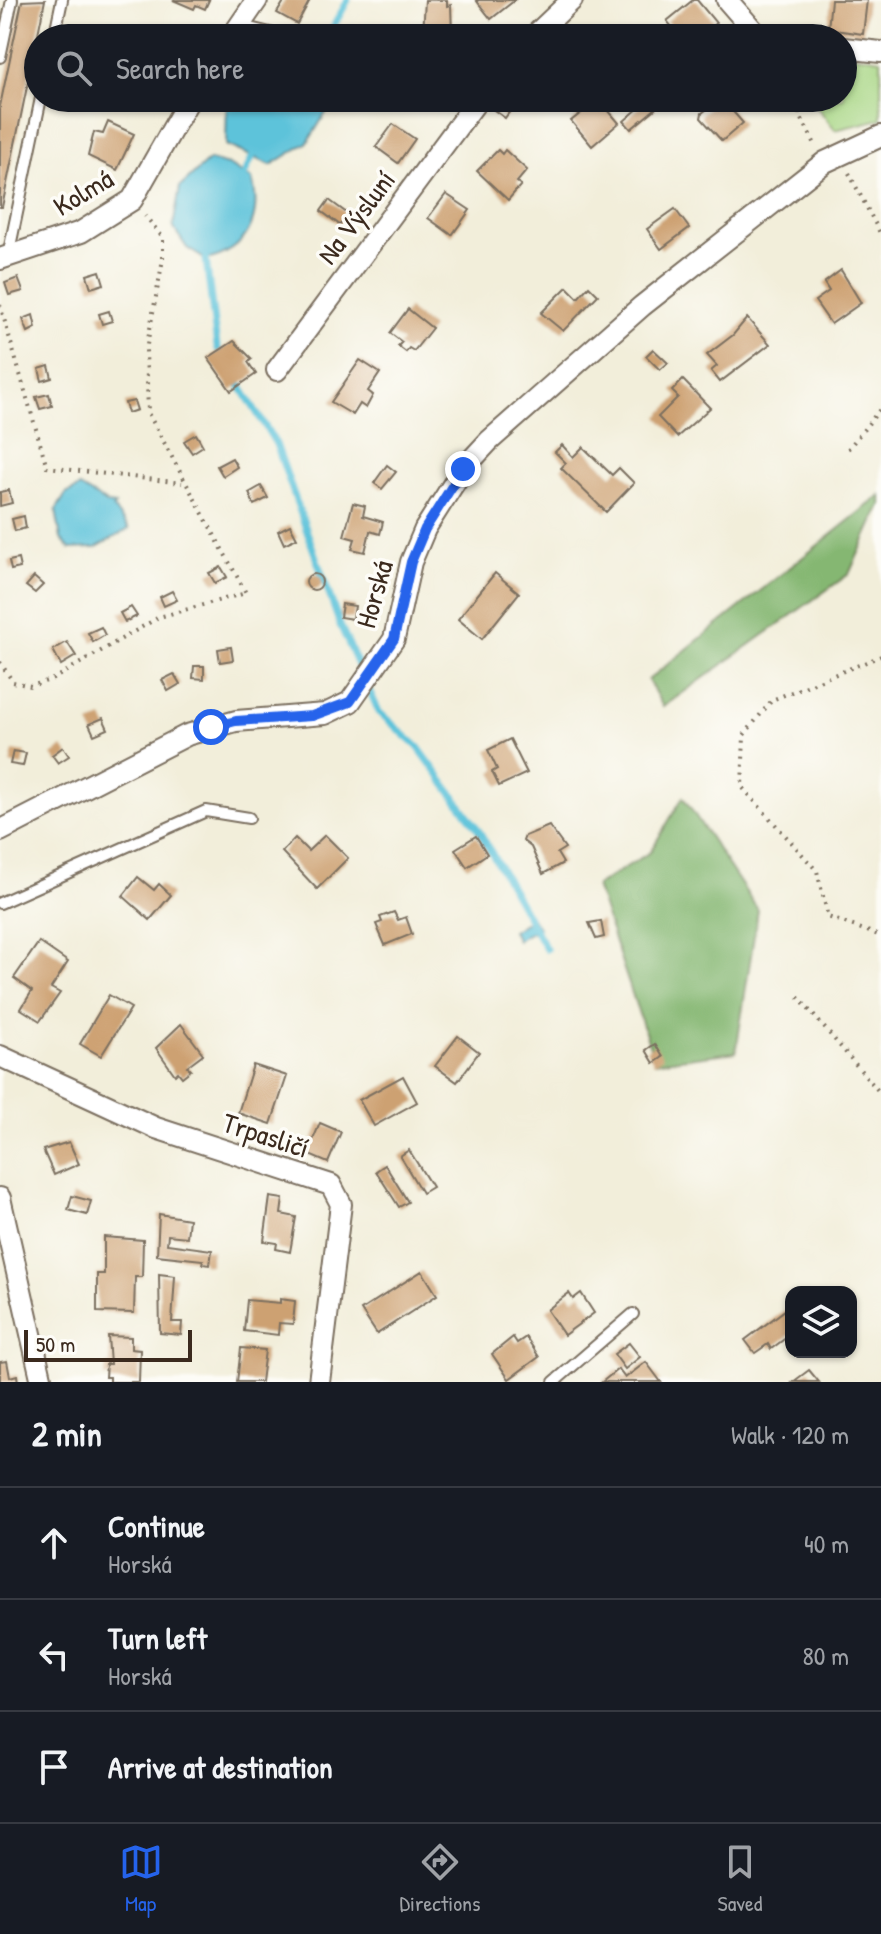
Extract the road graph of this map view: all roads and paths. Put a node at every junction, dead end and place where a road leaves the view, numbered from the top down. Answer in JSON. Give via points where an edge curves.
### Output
{"nodes":[{"id":1,"x":12,"y":0,"type":"edge"},
{"id":2,"x":62,"y":0,"type":"edge"},
{"id":3,"x":257,"y":0,"type":"edge"},
{"id":4,"x":572,"y":0,"type":"edge"},
{"id":5,"x":727,"y":0,"type":"edge"},
{"id":6,"x":57,"y":24,"type":"edge"},
{"id":7,"x":241,"y":24,"type":"edge"},
{"id":8,"x":547,"y":24,"type":"edge"},
{"id":9,"x":748,"y":24,"type":"edge"},
{"id":10,"x":857,"y":49,"type":"edge"},
{"id":11,"x":881,"y":52,"type":"edge"},
{"id":12,"x":0,"y":57,"type":"edge"},
{"id":13,"x":38,"y":112,"type":"edge"},
{"id":14,"x":182,"y":112,"type":"edge"},
{"id":15,"x":469,"y":112,"type":"edge"},
{"id":16,"x":801,"y":112,"type":"edge"},
{"id":17,"x":881,"y":136,"type":"edge"},
{"id":18,"x":832,"y":157,"type":"junction"},
{"id":19,"x":132,"y":200,"type":"junction"},
{"id":20,"x":881,"y":235,"type":"edge"},
{"id":21,"x":4,"y":257,"type":"edge"},
{"id":22,"x":0,"y":305,"type":"edge"},
{"id":23,"x":277,"y":370,"type":"dead end"},
{"id":24,"x":881,"y":408,"type":"edge"},
{"id":25,"x":848,"y":449,"type":"dead end"},
{"id":26,"x":184,"y":483,"type":"junction"},
{"id":27,"x":881,"y":656,"type":"edge"},
{"id":28,"x":0,"y":662,"type":"edge"},
{"id":29,"x":249,"y":818,"type":"dead end"},
{"id":30,"x":0,"y":831,"type":"edge"},
{"id":31,"x":0,"y":903,"type":"edge"},
{"id":32,"x":881,"y":936,"type":"edge"},
{"id":33,"x":798,"y":997,"type":"dead end"},
{"id":34,"x":0,"y":1056,"type":"edge"},
{"id":35,"x":881,"y":1094,"type":"edge"},
{"id":36,"x":0,"y":1198,"type":"edge"},
{"id":37,"x":633,"y":1314,"type":"dead end"},
{"id":38,"x":42,"y":1382,"type":"edge"},
{"id":39,"x":319,"y":1382,"type":"edge"},
{"id":40,"x":554,"y":1382,"type":"edge"}],
"edges":[{"from":1,"to":12,"type":"lane"},
{"from":2,"to":6,"type":"lane"},
{"from":3,"to":7,"type":"street"},
{"from":4,"to":8,"type":"street"},
{"from":5,"to":9,"type":"street"},
{"from":10,"to":11,"type":"street"},
{"from":13,"to":21,"type":"lane"},
{"from":14,"to":19,"type":"street","name":"Kolmá"},
{"from":15,"to":23,"type":"street","name":"Na Výsluní"},
{"from":16,"to":18,"type":"path"},
{"from":17,"to":18,"type":"street","name":"Horská"},
{"from":18,"to":20,"type":"path"},
{"from":18,"to":30,"type":"street","name":"Horská","via":[[642,306],[463,469],[411,562],[394,639],[350,702],[312,716],[236,721],[187,735]]},
{"from":19,"to":21,"type":"street","name":"Kolmá","via":[[81,232]]},
{"from":19,"to":26,"type":"path","via":[[163,237],[146,350],[148,413]]},
{"from":22,"to":26,"type":"path","via":[[47,467]]},
{"from":24,"to":25,"type":"path"},
{"from":26,"to":28,"type":"path","via":[[246,593],[159,617],[53,679],[31,686],[13,682]]},
{"from":27,"to":32,"type":"path","via":[[772,700],[744,735],[742,787],[817,871],[828,917]]},
{"from":29,"to":31,"type":"lane","via":[[206,811]]},
{"from":33,"to":35,"type":"path"},
{"from":34,"to":39,"type":"street","name":"Trpasličí","via":[[156,1128],[331,1185],[341,1204]]},
{"from":36,"to":38,"type":"street"},
{"from":37,"to":40,"type":"lane"}]}
